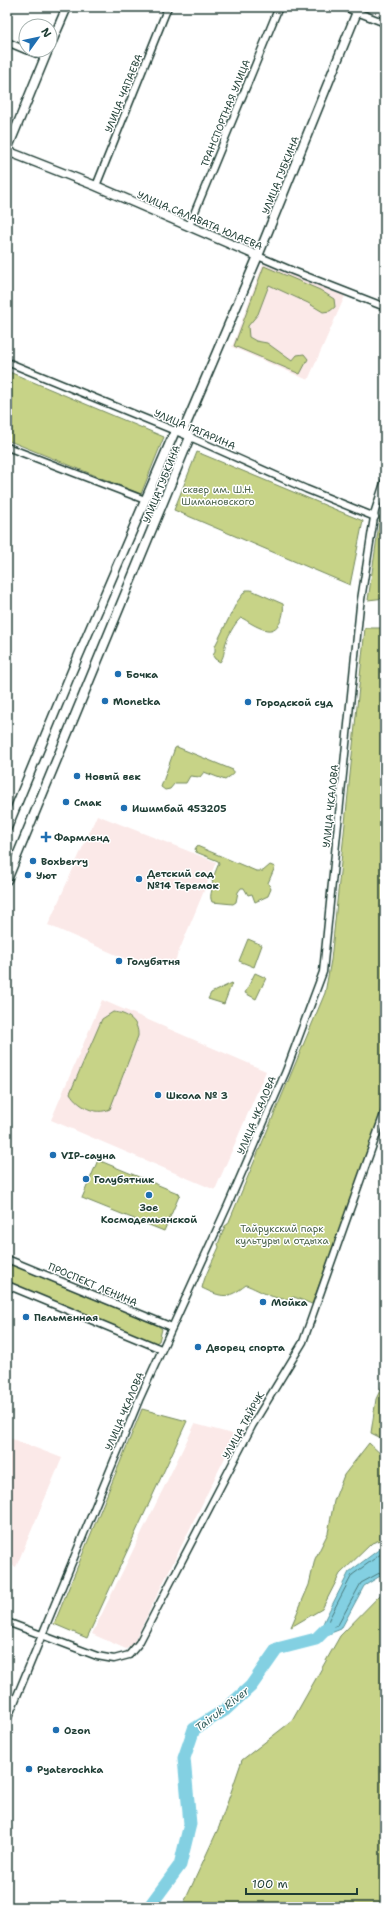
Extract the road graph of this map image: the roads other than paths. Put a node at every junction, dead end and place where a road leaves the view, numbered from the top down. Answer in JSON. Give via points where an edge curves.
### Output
{"nodes":[{"id":1,"x":66,"y":7,"type":"edge"},
{"id":2,"x":168,"y":7,"type":"edge"},
{"id":3,"x":278,"y":7,"type":"edge"},
{"id":4,"x":344,"y":7,"type":"edge"},
{"id":5,"x":358,"y":10,"type":"edge"},
{"id":6,"x":385,"y":23,"type":"edge"},
{"id":7,"x":58,"y":26,"type":"edge"},
{"id":8,"x":7,"y":42,"type":"edge"},
{"id":9,"x":18,"y":47,"type":"edge"},
{"id":10,"x":45,"y":58,"type":"edge"},
{"id":11,"x":7,"y":150,"type":"edge"},
{"id":12,"x":96,"y":186,"type":"junction"},
{"id":13,"x":189,"y":226,"type":"junction"},
{"id":14,"x":258,"y":256,"type":"junction"},
{"id":15,"x":385,"y":307,"type":"edge"},
{"id":16,"x":7,"y":362,"type":"edge"},
{"id":17,"x":184,"y":429,"type":"junction"},
{"id":18,"x":175,"y":431,"type":"junction"},
{"id":19,"x":190,"y":437,"type":"junction"},
{"id":20,"x":7,"y":447,"type":"edge"},
{"id":21,"x":385,"y":480,"type":"edge"},
{"id":22,"x":145,"y":500,"type":"junction"},
{"id":23,"x":375,"y":517,"type":"junction"},
{"id":24,"x":7,"y":828,"type":"edge"},
{"id":25,"x":7,"y":880,"type":"edge"},
{"id":26,"x":385,"y":1111,"type":"edge"},
{"id":27,"x":7,"y":1259,"type":"edge"},
{"id":28,"x":7,"y":1285,"type":"edge"},
{"id":29,"x":172,"y":1327,"type":"junction"},
{"id":30,"x":161,"y":1349,"type":"junction"},
{"id":31,"x":7,"y":1622,"type":"edge"},
{"id":32,"x":43,"y":1636,"type":"junction"},
{"id":33,"x":7,"y":1720,"type":"edge"}],
"edges":[{"from":1,"to":7,"type":"main road"},
{"from":2,"to":12,"type":"street","name":"УЛИЦА ЧАПАЕВА"},
{"from":3,"to":13,"type":"street","name":"ТРАНСПОРТНАЯ УЛИЦА"},
{"from":4,"to":5,"type":"street"},
{"from":5,"to":6,"type":"street"},
{"from":5,"to":14,"type":"main road","name":"УЛИЦА ГУБКИНА"},
{"from":8,"to":9,"type":"street"},
{"from":10,"to":11,"type":"main road"},
{"from":11,"to":12,"type":"main road","name":"УЛИЦА САЛАВАТА ЮЛАЕВА"},
{"from":12,"to":13,"type":"main road","name":"УЛИЦА САЛАВАТА ЮЛАЕВА"},
{"from":13,"to":14,"type":"main road","name":"УЛИЦА САЛАВАТА ЮЛАЕВА"},
{"from":14,"to":15,"type":"street","name":"УЛИЦА САЛАВАТА ЮЛАЕВА"},
{"from":14,"to":17,"type":"main road","name":"УЛИЦА ГУБКИНА"},
{"from":16,"to":18,"type":"street","name":"УЛИЦА ГАГАРИНА"},
{"from":17,"to":18,"type":"main road"},
{"from":17,"to":19,"type":"main road","name":"УЛИЦА ГУБКИНА"},
{"from":18,"to":19,"type":"street","name":"УЛИЦА ГАГАРИНА"},
{"from":18,"to":22,"type":"main road","name":"УЛИЦА ГУБКИНА"},
{"from":19,"to":23,"type":"street","name":"УЛИЦА ГАГАРИНА"},
{"from":19,"to":25,"type":"main road","name":"УЛИЦА ГУБКИНА"},
{"from":20,"to":22,"type":"street"},
{"from":21,"to":23,"type":"street","name":"УЛИЦА ЧКАЛОВА"},
{"from":22,"to":24,"type":"main road","name":"УЛИЦА ГУБКИНА"},
{"from":23,"to":29,"type":"street","name":"УЛИЦА ЧКАЛОВА","via":[[360,606],[323,972],[286,1071]]},
{"from":26,"to":32,"type":"street","name":"УЛИЦА ТАЙРУК","via":[[303,1342],[252,1426],[139,1643],[129,1655],[114,1659]]},
{"from":27,"to":29,"type":"street","name":"ПРОСПЕКТ ЛЕНИНА"},
{"from":28,"to":30,"type":"street"},
{"from":29,"to":30,"type":"street","name":"УЛИЦА ЧКАЛОВА"},
{"from":30,"to":32,"type":"street","name":"УЛИЦА ЧКАЛОВА"},
{"from":31,"to":32,"type":"street","name":"УЛИЦА ТАЙРУК"},
{"from":32,"to":33,"type":"street","name":"УЛИЦА ЧКАЛОВА"}]}
